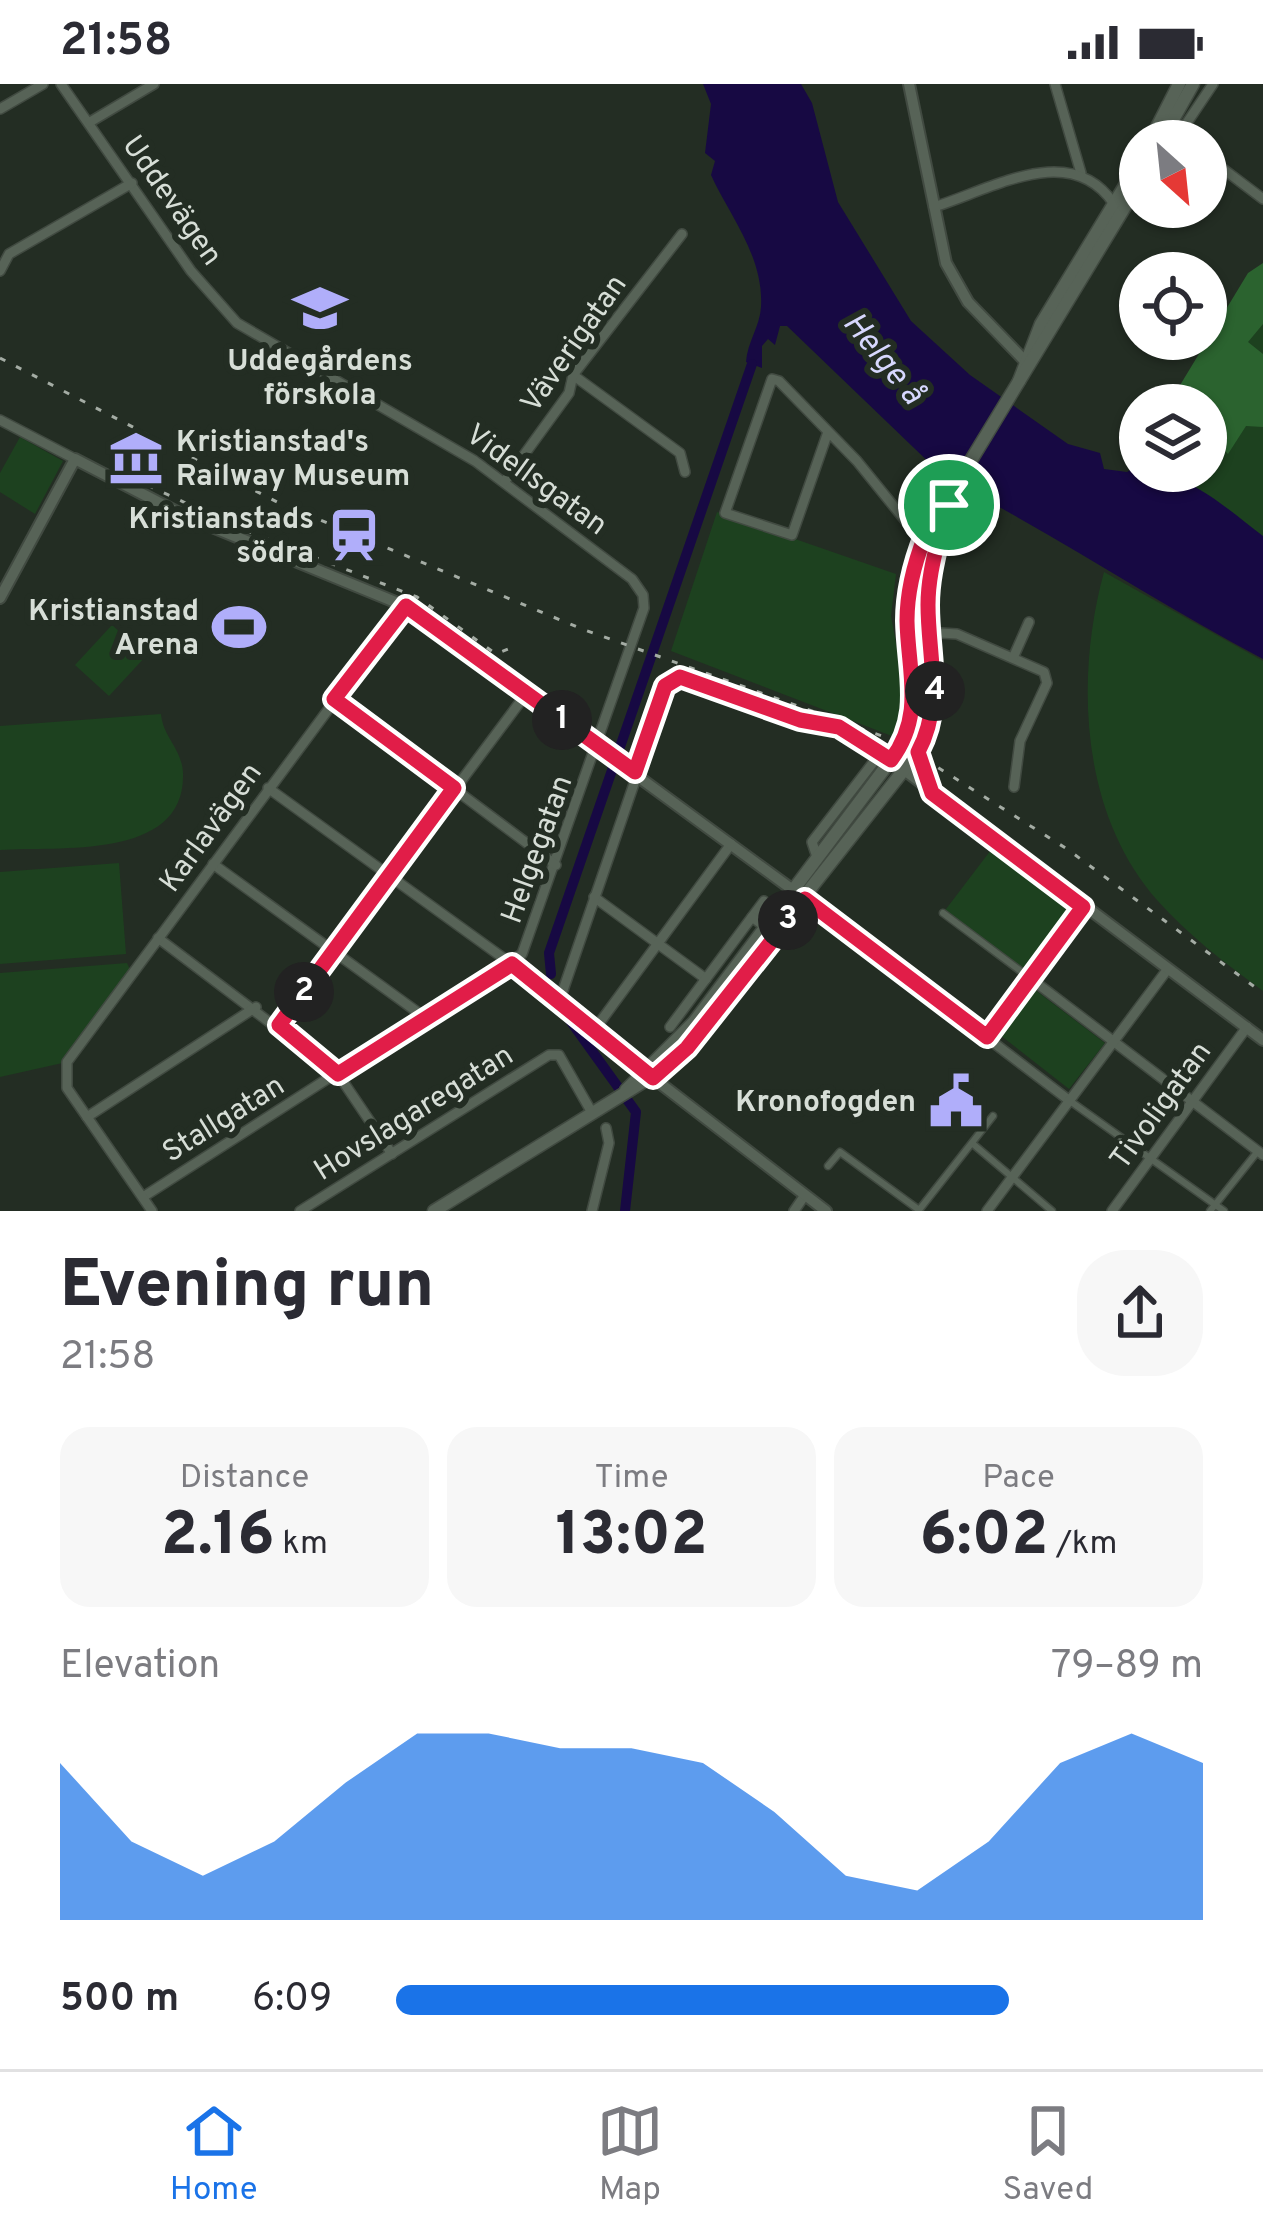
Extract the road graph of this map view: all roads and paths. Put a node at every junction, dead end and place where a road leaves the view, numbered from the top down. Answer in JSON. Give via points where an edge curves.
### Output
{"nodes":[{"id":1,"x":43,"y":84,"type":"edge"},
{"id":2,"x":61,"y":84,"type":"edge"},
{"id":3,"x":154,"y":84,"type":"edge"},
{"id":4,"x":909,"y":84,"type":"edge"},
{"id":5,"x":1055,"y":84,"type":"edge"},
{"id":6,"x":1179,"y":84,"type":"edge"},
{"id":7,"x":1193,"y":84,"type":"edge"},
{"id":8,"x":1213,"y":84,"type":"edge"},
{"id":9,"x":0,"y":110,"type":"edge"},
{"id":10,"x":1161,"y":120,"type":"edge"},
{"id":11,"x":1179,"y":120,"type":"edge"},
{"id":12,"x":1185,"y":120,"type":"edge"},
{"id":13,"x":90,"y":122,"type":"junction"},
{"id":14,"x":1227,"y":172,"type":"edge"},
{"id":15,"x":1081,"y":173,"type":"junction"},
{"id":16,"x":132,"y":183,"type":"junction"},
{"id":17,"x":1119,"y":192,"type":"edge"},
{"id":18,"x":1263,"y":199,"type":"edge"},
{"id":19,"x":1113,"y":201,"type":"junction"},
{"id":20,"x":934,"y":207,"type":"junction"},
{"id":21,"x":1119,"y":216,"type":"edge"},
{"id":22,"x":682,"y":234,"type":"dead end"},
{"id":23,"x":4,"y":252,"type":"edge"},
{"id":24,"x":0,"y":271,"type":"edge"},
{"id":25,"x":1054,"y":323,"type":"junction"},
{"id":26,"x":255,"y":334,"type":"joint"},
{"id":27,"x":1004,"y":334,"type":"junction"},
{"id":28,"x":1041,"y":338,"type":"junction"},
{"id":29,"x":1024,"y":360,"type":"junction"},
{"id":30,"x":573,"y":375,"type":"junction"},
{"id":31,"x":1017,"y":386,"type":"junction"},
{"id":32,"x":0,"y":420,"type":"edge"},
{"id":33,"x":828,"y":432,"type":"junction"},
{"id":34,"x":75,"y":459,"type":"junction"},
{"id":35,"x":686,"y":472,"type":"dead end"},
{"id":36,"x":505,"y":481,"type":"junction"},
{"id":37,"x":931,"y":538,"type":"junction"},
{"id":38,"x":0,"y":598,"type":"edge"},
{"id":39,"x":406,"y":606,"type":"junction"},
{"id":40,"x":1029,"y":622,"type":"dead end"},
{"id":41,"x":908,"y":631,"type":"junction"},
{"id":42,"x":929,"y":631,"type":"junction"},
{"id":43,"x":1013,"y":658,"type":"junction"},
{"id":44,"x":526,"y":694,"type":"junction"},
{"id":45,"x":334,"y":699,"type":"junction"},
{"id":46,"x":601,"y":750,"type":"junction"},
{"id":47,"x":918,"y":752,"type":"junction"},
{"id":48,"x":885,"y":758,"type":"junction"},
{"id":49,"x":631,"y":770,"type":"junction"},
{"id":50,"x":904,"y":770,"type":"junction"},
{"id":51,"x":1014,"y":787,"type":"dead end"},
{"id":52,"x":268,"y":788,"type":"junction"},
{"id":53,"x":454,"y":788,"type":"junction"},
{"id":54,"x":932,"y":793,"type":"junction"},
{"id":55,"x":731,"y":844,"type":"junction"},
{"id":56,"x":213,"y":864,"type":"junction"},
{"id":57,"x":556,"y":865,"type":"junction"},
{"id":58,"x":390,"y":876,"type":"junction"},
{"id":59,"x":792,"y":889,"type":"junction"},
{"id":60,"x":594,"y":897,"type":"junction"},
{"id":61,"x":805,"y":899,"type":"junction"},
{"id":62,"x":764,"y":901,"type":"dead end"},
{"id":63,"x":1083,"y":907,"type":"junction"},
{"id":64,"x":943,"y":913,"type":"dead end"},
{"id":65,"x":752,"y":917,"type":"junction"},
{"id":66,"x":765,"y":927,"type":"junction"},
{"id":67,"x":158,"y":938,"type":"junction"},
{"id":68,"x":657,"y":944,"type":"junction"},
{"id":69,"x":334,"y":952,"type":"junction"},
{"id":70,"x":512,"y":964,"type":"junction"},
{"id":71,"x":1167,"y":970,"type":"junction"},
{"id":72,"x":1030,"y":978,"type":"junction"},
{"id":73,"x":706,"y":979,"type":"junction"},
{"id":74,"x":560,"y":999,"type":"junction"},
{"id":75,"x":256,"y":1007,"type":"junction"},
{"id":76,"x":427,"y":1019,"type":"junction"},
{"id":77,"x":279,"y":1025,"type":"junction"},
{"id":78,"x":670,"y":1027,"type":"dead end"},
{"id":79,"x":1247,"y":1027,"type":"junction"},
{"id":80,"x":595,"y":1029,"type":"junction"},
{"id":81,"x":987,"y":1037,"type":"junction"},
{"id":82,"x":1115,"y":1040,"type":"junction"},
{"id":83,"x":1263,"y":1040,"type":"edge"},
{"id":84,"x":338,"y":1074,"type":"junction"},
{"id":85,"x":649,"y":1074,"type":"junction"},
{"id":86,"x":1194,"y":1099,"type":"junction"},
{"id":87,"x":1070,"y":1101,"type":"junction"},
{"id":88,"x":592,"y":1111,"type":"junction"},
{"id":89,"x":993,"y":1116,"type":"dead end"},
{"id":90,"x":87,"y":1117,"type":"junction"},
{"id":91,"x":605,"y":1128,"type":"dead end"},
{"id":92,"x":972,"y":1143,"type":"junction"},
{"id":93,"x":1261,"y":1150,"type":"edge"},
{"id":94,"x":392,"y":1154,"type":"junction"},
{"id":95,"x":1150,"y":1160,"type":"junction"},
{"id":96,"x":828,"y":1166,"type":"dead end"},
{"id":97,"x":1011,"y":1180,"type":"junction"},
{"id":98,"x":805,"y":1195,"type":"junction"},
{"id":99,"x":142,"y":1197,"type":"junction"},
{"id":100,"x":1213,"y":1208,"type":"edge"},
{"id":101,"x":152,"y":1211,"type":"edge"},
{"id":102,"x":300,"y":1211,"type":"edge"},
{"id":103,"x":434,"y":1211,"type":"edge"},
{"id":104,"x":592,"y":1211,"type":"edge"},
{"id":105,"x":794,"y":1211,"type":"edge"},
{"id":106,"x":826,"y":1211,"type":"edge"},
{"id":107,"x":987,"y":1211,"type":"edge"},
{"id":108,"x":1052,"y":1211,"type":"edge"},
{"id":109,"x":1112,"y":1211,"type":"edge"},
{"id":110,"x":1224,"y":1211,"type":"edge"}],
"edges":[{"from":1,"to":9,"type":"street"},
{"from":2,"to":13,"type":"street","name":"Uddevägen"},
{"from":3,"to":13,"type":"street"},
{"from":4,"to":20,"type":"street"},
{"from":5,"to":15,"type":"street"},
{"from":6,"to":10,"type":"main road"},
{"from":7,"to":11,"type":"main road"},
{"from":8,"to":12,"type":"street"},
{"from":13,"to":16,"type":"street","name":"Uddevägen"},
{"from":14,"to":18,"type":"street"},
{"from":15,"to":19,"type":"street"},
{"from":15,"to":20,"type":"street","via":[[1044,172]]},
{"from":16,"to":23,"type":"street"},
{"from":16,"to":26,"type":"street","name":"Uddevägen","via":[[217,303]]},
{"from":17,"to":19,"type":"main road"},
{"from":19,"to":25,"type":"street","via":[[1113,216]]},
{"from":19,"to":28,"type":"main road"},
{"from":20,"to":27,"type":"street","via":[[956,284]]},
{"from":21,"to":25,"type":"main road"},
{"from":22,"to":30,"type":"street","name":"Väverigatan"},
{"from":23,"to":24,"type":"street"},
{"from":25,"to":28,"type":"main road"},
{"from":26,"to":36,"type":"street","name":"Videllsgatan"},
{"from":27,"to":28,"type":"street"},
{"from":27,"to":29,"type":"street"},
{"from":28,"to":29,"type":"main road"},
{"from":28,"to":31,"type":"main road"},
{"from":29,"to":31,"type":"main road"},
{"from":30,"to":35,"type":"street","via":[[680,453]]},
{"from":30,"to":36,"type":"street","name":"Väverigatan","via":[[569,393]]},
{"from":31,"to":37,"type":"main road"},
{"from":32,"to":34,"type":"street"},
{"from":33,"to":33,"type":"street","via":[[792,535],[725,513],[772,379]]},
{"from":33,"to":37,"type":"street","via":[[914,530]]},
{"from":34,"to":38,"type":"street"},
{"from":34,"to":39,"type":"street","via":[[183,515]]},
{"from":36,"to":46,"type":"street","name":"Videllsgatan","via":[[643,595]]},
{"from":37,"to":41,"type":"main road","via":[[910,586]]},
{"from":37,"to":42,"type":"main road"},
{"from":39,"to":44,"type":"street"},
{"from":39,"to":45,"type":"street","name":"Karlavägen"},
{"from":40,"to":43,"type":"street"},
{"from":41,"to":42,"type":"street"},
{"from":41,"to":48,"type":"main road","via":[[913,713]]},
{"from":42,"to":43,"type":"street"},
{"from":42,"to":47,"type":"main road","via":[[934,710]]},
{"from":43,"to":51,"type":"street","via":[[1044,672],[1047,682],[1020,741]]},
{"from":44,"to":46,"type":"street"},
{"from":44,"to":53,"type":"street"},
{"from":45,"to":52,"type":"street","name":"Karlavägen"},
{"from":45,"to":53,"type":"street"},
{"from":46,"to":49,"type":"street"},
{"from":46,"to":57,"type":"street","name":"Helgegatan"},
{"from":47,"to":50,"type":"main road"},
{"from":47,"to":54,"type":"street"},
{"from":48,"to":49,"type":"street","via":[[839,727],[680,677],[665,686]]},
{"from":48,"to":50,"type":"street"},
{"from":48,"to":59,"type":"main road"},
{"from":49,"to":55,"type":"street"},
{"from":49,"to":60,"type":"street"},
{"from":50,"to":54,"type":"street"},
{"from":50,"to":61,"type":"main road"},
{"from":52,"to":56,"type":"street","name":"Karlavägen"},
{"from":52,"to":58,"type":"street"},
{"from":53,"to":57,"type":"street"},
{"from":53,"to":58,"type":"street"},
{"from":54,"to":63,"type":"street"},
{"from":55,"to":59,"type":"street"},
{"from":55,"to":68,"type":"street"},
{"from":56,"to":67,"type":"street","name":"Karlavägen"},
{"from":56,"to":69,"type":"street"},
{"from":57,"to":70,"type":"street","name":"Helgegatan"},
{"from":58,"to":69,"type":"street"},
{"from":58,"to":70,"type":"street"},
{"from":59,"to":61,"type":"street"},
{"from":59,"to":66,"type":"main road"},
{"from":60,"to":68,"type":"street"},
{"from":60,"to":74,"type":"street"},
{"from":61,"to":81,"type":"street"},
{"from":61,"to":85,"type":"main road","via":[[687,1048]]},
{"from":62,"to":65,"type":"street"},
{"from":63,"to":71,"type":"street"},
{"from":63,"to":72,"type":"street"},
{"from":64,"to":72,"type":"street"},
{"from":65,"to":66,"type":"street"},
{"from":65,"to":73,"type":"street"},
{"from":66,"to":85,"type":"main road"},
{"from":67,"to":75,"type":"street"},
{"from":67,"to":90,"type":"street","name":"Karlavägen","via":[[68,1062],[64,1081]]},
{"from":68,"to":73,"type":"street"},
{"from":68,"to":80,"type":"street"},
{"from":69,"to":76,"type":"street"},
{"from":69,"to":77,"type":"street"},
{"from":70,"to":74,"type":"street"},
{"from":70,"to":76,"type":"street","name":"Stallgatan"},
{"from":71,"to":79,"type":"street"},
{"from":71,"to":82,"type":"street"},
{"from":72,"to":81,"type":"street"},
{"from":72,"to":82,"type":"street"},
{"from":73,"to":78,"type":"street"},
{"from":74,"to":80,"type":"street"},
{"from":75,"to":77,"type":"street"},
{"from":75,"to":90,"type":"street"},
{"from":76,"to":84,"type":"street","name":"Stallgatan"},
{"from":77,"to":84,"type":"street"},
{"from":79,"to":83,"type":"street"},
{"from":79,"to":86,"type":"street","name":"Tivoligatan"},
{"from":80,"to":85,"type":"street"},
{"from":81,"to":87,"type":"street"},
{"from":82,"to":86,"type":"street"},
{"from":82,"to":87,"type":"street"},
{"from":84,"to":94,"type":"street"},
{"from":84,"to":99,"type":"street","name":"Stallgatan"},
{"from":85,"to":88,"type":"main road"},
{"from":85,"to":98,"type":"street"},
{"from":86,"to":93,"type":"street"},
{"from":86,"to":95,"type":"street","name":"Tivoligatan"},
{"from":87,"to":95,"type":"street"},
{"from":87,"to":97,"type":"street"},
{"from":88,"to":94,"type":"street","name":"Hovslagaregatan","via":[[560,1054],[549,1055]]},
{"from":88,"to":103,"type":"main road"},
{"from":89,"to":92,"type":"street"},
{"from":90,"to":99,"type":"street"},
{"from":91,"to":104,"type":"street","via":[[609,1143]]},
{"from":92,"to":96,"type":"street","via":[[920,1210],[839,1151]]},
{"from":92,"to":97,"type":"street"},
{"from":93,"to":100,"type":"street"},
{"from":94,"to":102,"type":"street","name":"Hovslagaregatan"},
{"from":95,"to":100,"type":"street"},
{"from":95,"to":109,"type":"street","name":"Tivoligatan"},
{"from":97,"to":107,"type":"street"},
{"from":97,"to":108,"type":"street"},
{"from":98,"to":105,"type":"street"},
{"from":98,"to":106,"type":"street"},
{"from":99,"to":101,"type":"street"},
{"from":100,"to":110,"type":"street"}]}
